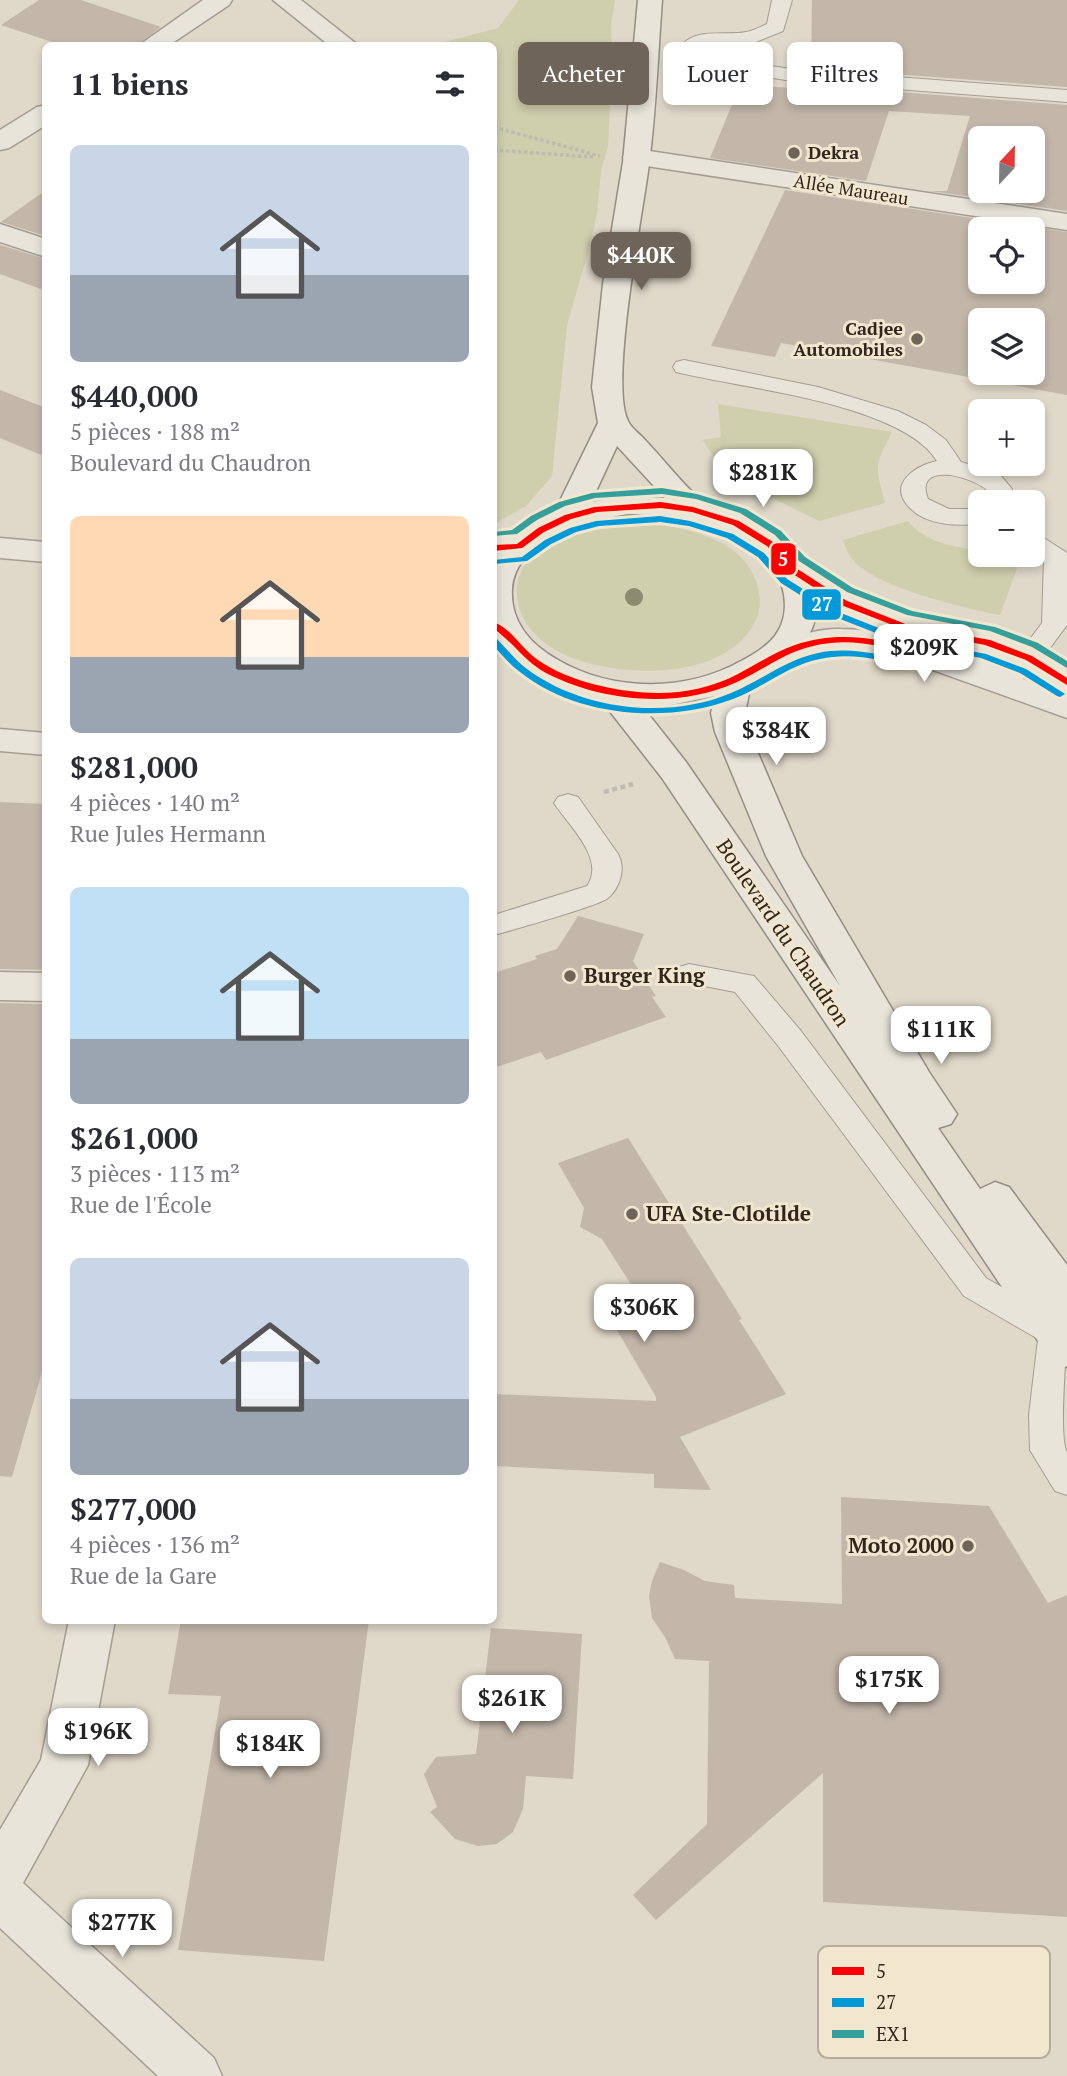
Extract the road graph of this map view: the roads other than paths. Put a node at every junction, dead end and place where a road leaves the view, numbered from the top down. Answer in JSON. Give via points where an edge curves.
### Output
{"nodes":[{"id":1,"x":220,"y":0,"type":"edge"},
{"id":2,"x":285,"y":0,"type":"edge"},
{"id":3,"x":650,"y":0,"type":"edge"},
{"id":4,"x":782,"y":0,"type":"edge"},
{"id":5,"x":155,"y":42,"type":"edge"},
{"id":6,"x":342,"y":42,"type":"edge"},
{"id":7,"x":1067,"y":96,"type":"edge"},
{"id":8,"x":42,"y":116,"type":"edge"},
{"id":9,"x":0,"y":142,"type":"edge"},
{"id":10,"x":636,"y":157,"type":"junction"},
{"id":11,"x":1067,"y":222,"type":"edge"},
{"id":12,"x":0,"y":232,"type":"edge"},
{"id":13,"x":42,"y":248,"type":"edge"},
{"id":14,"x":684,"y":367,"type":"dead end"},
{"id":15,"x":613,"y":423,"type":"junction"},
{"id":16,"x":953,"y":467,"type":"junction"},
{"id":17,"x":1000,"y":490,"type":"edge"},
{"id":18,"x":693,"y":510,"type":"junction"},
{"id":19,"x":568,"y":517,"type":"junction"},
{"id":20,"x":968,"y":518,"type":"edge"},
{"id":21,"x":0,"y":524,"type":"edge"},
{"id":22,"x":42,"y":529,"type":"edge"},
{"id":23,"x":506,"y":547,"type":"edge"},
{"id":24,"x":0,"y":548,"type":"edge"},
{"id":25,"x":1045,"y":549,"type":"edge"},
{"id":26,"x":42,"y":552,"type":"edge"},
{"id":27,"x":793,"y":570,"type":"junction"},
{"id":28,"x":497,"y":586,"type":"edge"},
{"id":29,"x":1061,"y":625,"type":"edge"},
{"id":30,"x":498,"y":627,"type":"edge"},
{"id":31,"x":923,"y":654,"type":"junction"},
{"id":32,"x":775,"y":657,"type":"junction"},
{"id":33,"x":1029,"y":658,"type":"junction"},
{"id":34,"x":735,"y":680,"type":"junction"},
{"id":35,"x":1067,"y":682,"type":"edge"},
{"id":36,"x":614,"y":692,"type":"junction"},
{"id":37,"x":1067,"y":708,"type":"edge"},
{"id":38,"x":0,"y":740,"type":"edge"},
{"id":39,"x":42,"y":744,"type":"edge"},
{"id":40,"x":568,"y":803,"type":"road end"},
{"id":41,"x":497,"y":924,"type":"edge"},
{"id":42,"x":689,"y":974,"type":"dead end"},
{"id":43,"x":0,"y":986,"type":"edge"},
{"id":44,"x":42,"y":987,"type":"edge"},
{"id":45,"x":1067,"y":1297,"type":"edge"},
{"id":46,"x":1061,"y":1342,"type":"edge"},
{"id":47,"x":1067,"y":1482,"type":"edge"},
{"id":48,"x":91,"y":1624,"type":"edge"},
{"id":49,"x":0,"y":1876,"type":"edge"},
{"id":50,"x":0,"y":1895,"type":"edge"},
{"id":51,"x":196,"y":2076,"type":"edge"}],
"edges":[{"from":1,"to":5,"type":"main road"},
{"from":2,"to":6,"type":"main road"},
{"from":3,"to":10,"type":"main road"},
{"from":4,"to":7,"type":"lane","via":[[776,27],[751,37],[702,40],[691,46],[692,53],[710,62],[791,75]]},
{"from":8,"to":9,"type":"main road"},
{"from":10,"to":11,"type":"main road","name":"Allée Maureau"},
{"from":10,"to":15,"type":"main road","via":[[610,352],[607,387]]},
{"from":12,"to":13,"type":"main road"},
{"from":14,"to":16,"type":"lane","via":[[868,408],[903,421],[938,444]]},
{"from":15,"to":18,"type":"main road"},
{"from":15,"to":19,"type":"main road"},
{"from":16,"to":17,"type":"lane","via":[[982,473]]},
{"from":16,"to":20,"type":"lane","via":[[927,472],[914,486],[915,495],[930,511]]},
{"from":18,"to":19,"type":"main road","via":[[629,505]]},
{"from":18,"to":27,"type":"main road","via":[[736,523],[770,544]]},
{"from":19,"to":23,"type":"main road"},
{"from":21,"to":22,"type":"main road"},
{"from":23,"to":28,"type":"main road"},
{"from":24,"to":26,"type":"main road"},
{"from":25,"to":29,"type":"lane","via":[[1056,555]]},
{"from":27,"to":32,"type":"main road","via":[[803,600],[797,630]]},
{"from":27,"to":33,"type":"main road","via":[[844,603],[906,627],[987,642]]},
{"from":29,"to":33,"type":"lane"},
{"from":30,"to":36,"type":"main road","via":[[537,663],[566,679]]},
{"from":31,"to":32,"type":"main road","via":[[895,645],[837,639]]},
{"from":31,"to":33,"type":"main road","via":[[987,663],[1009,672]]},
{"from":31,"to":37,"type":"main road"},
{"from":32,"to":34,"type":"main road"},
{"from":33,"to":35,"type":"main road"},
{"from":34,"to":36,"type":"main road","via":[[663,695]]},
{"from":34,"to":45,"type":"main road","name":"Boulevard du Chaudron","via":[[728,713],[732,732],[785,856],[915,1082]]},
{"from":36,"to":46,"type":"main road","name":"Boulevard du Chaudron","via":[[674,771]]},
{"from":38,"to":39,"type":"main road"},
{"from":40,"to":41,"type":"lane","via":[[608,861],[607,879],[597,893]]},
{"from":42,"to":46,"type":"lane","via":[[744,983],[975,1287]]},
{"from":43,"to":44,"type":"main road"},
{"from":46,"to":47,"type":"lane","via":[[1046,1415],[1047,1450]]},
{"from":48,"to":49,"type":"main road","via":[[64,1765]]},
{"from":50,"to":51,"type":"main road"}]}
